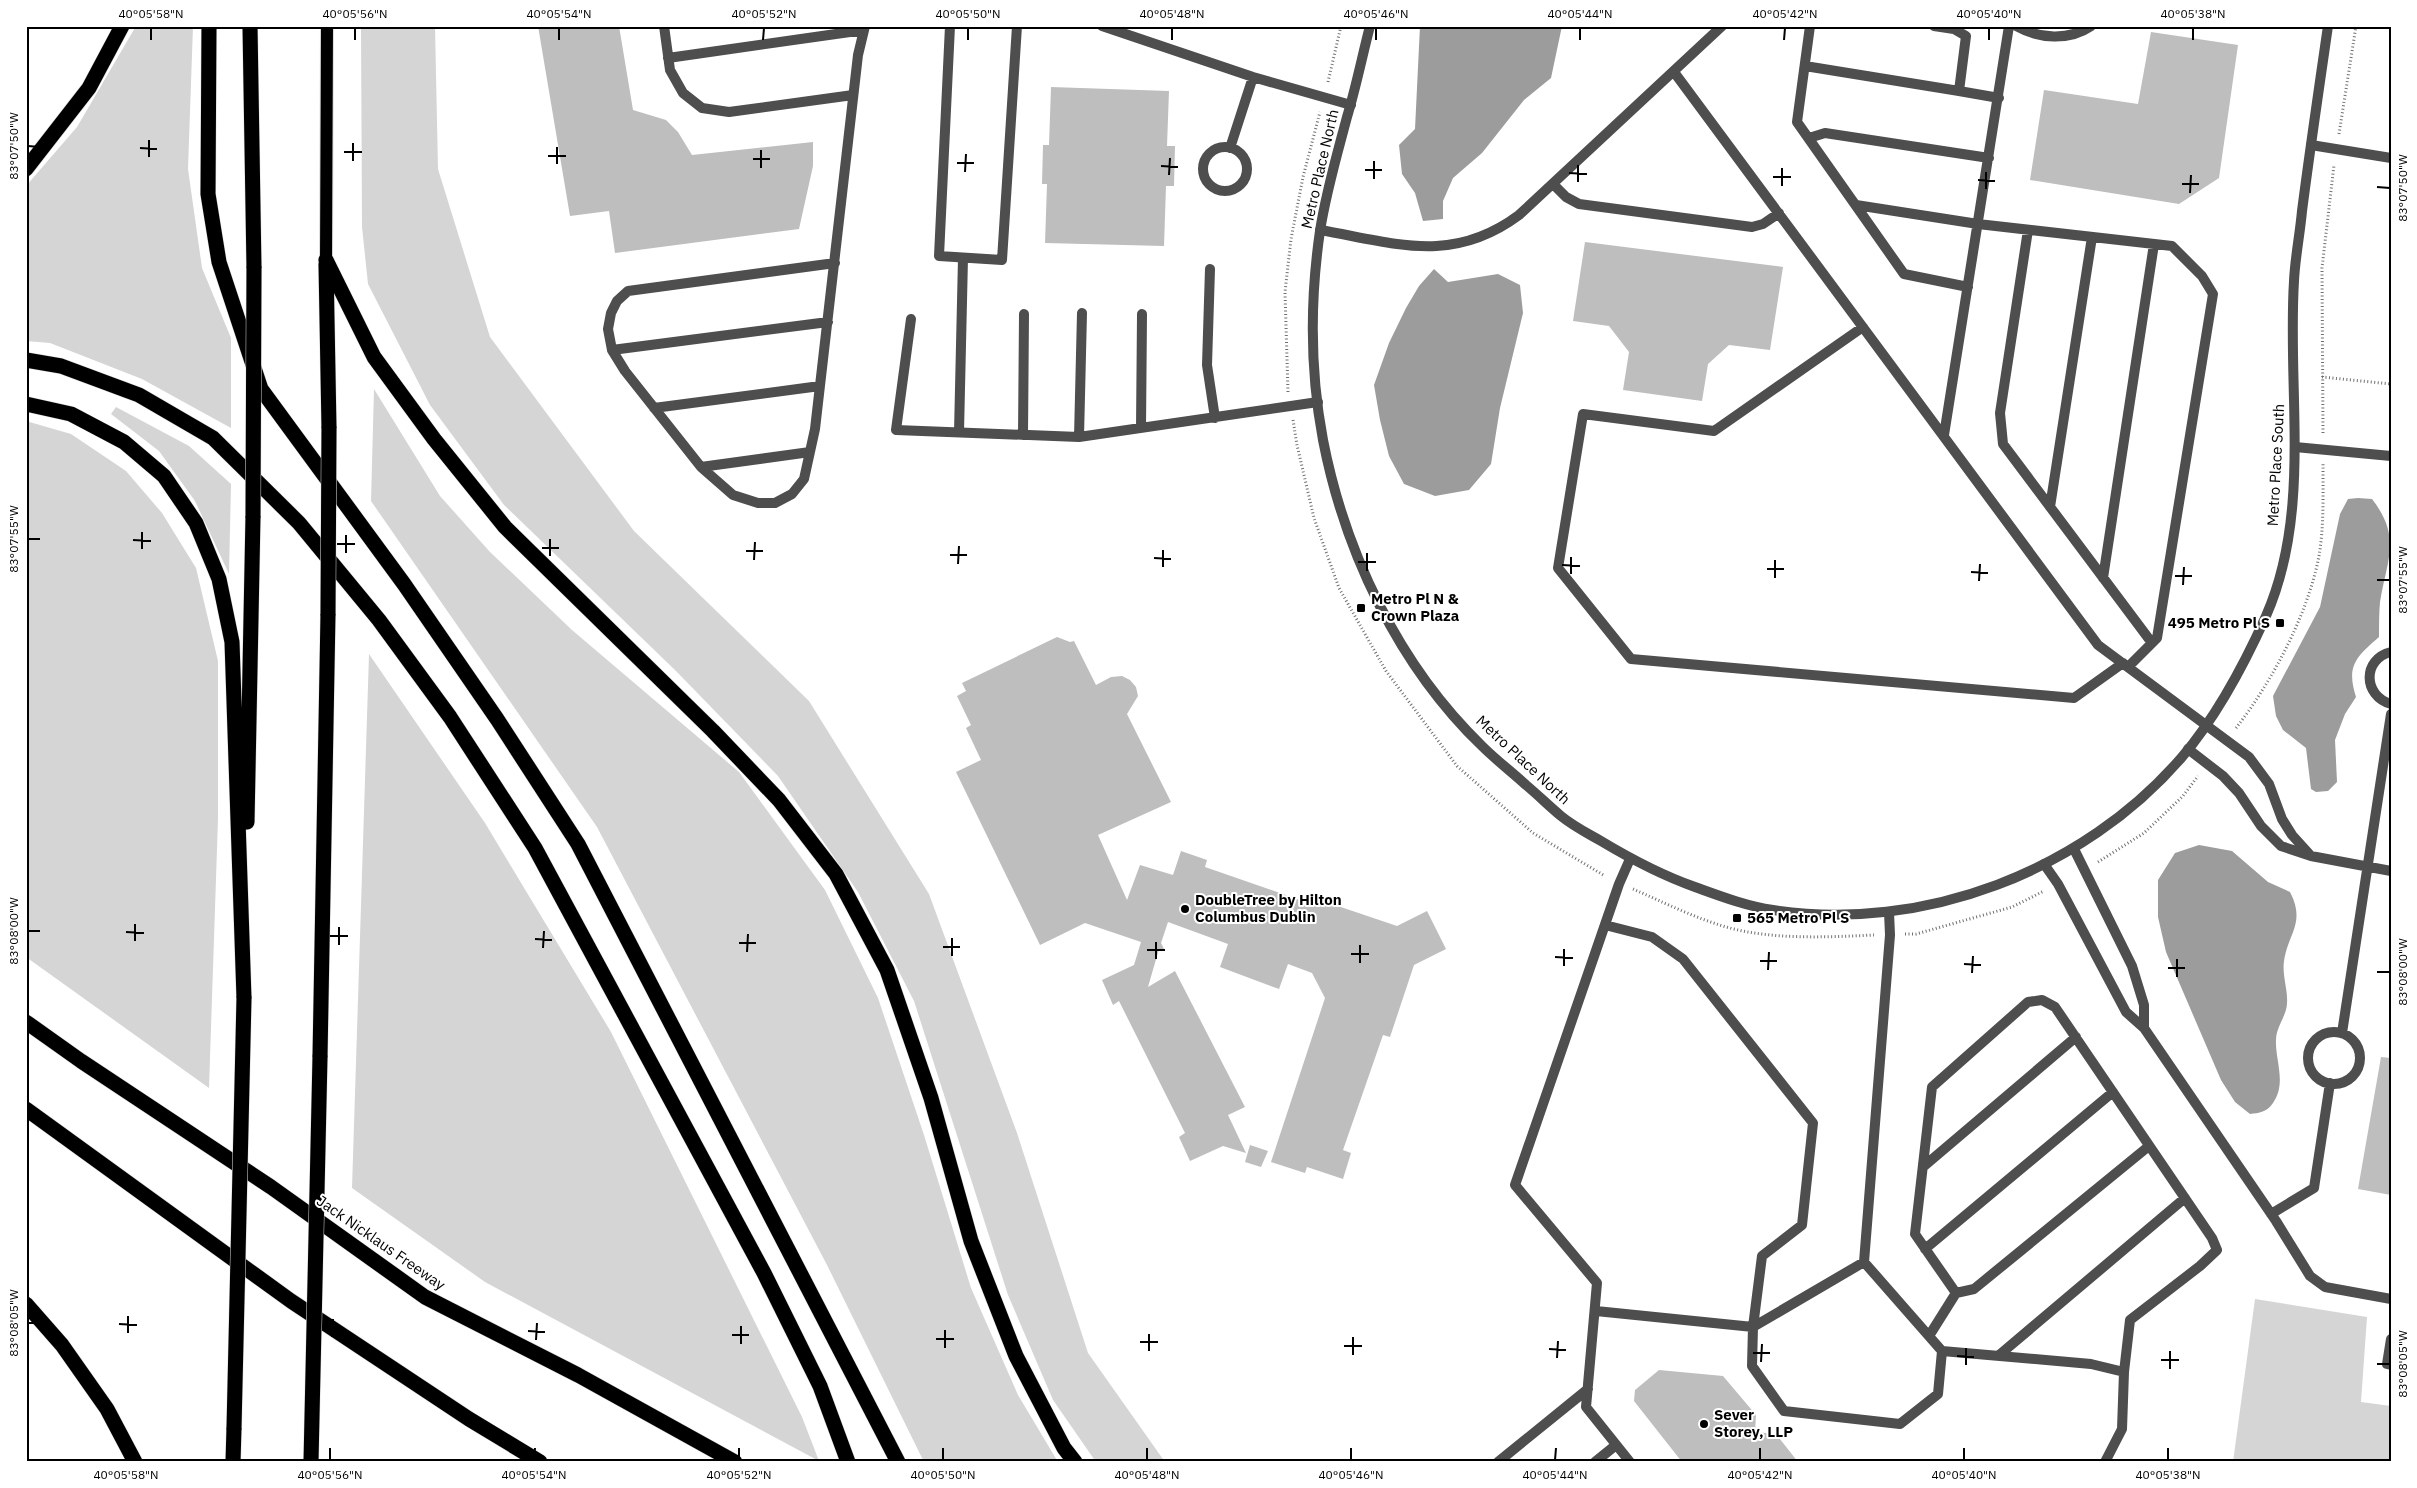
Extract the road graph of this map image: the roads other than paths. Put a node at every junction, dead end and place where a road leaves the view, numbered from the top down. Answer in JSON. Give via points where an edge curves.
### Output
{"nodes":[{"id":1,"x":122,"y":26,"type":"edge"},
{"id":2,"x":209,"y":26,"type":"edge"},
{"id":3,"x":250,"y":26,"type":"edge"},
{"id":4,"x":327,"y":26,"type":"edge"},
{"id":5,"x":664,"y":26,"type":"edge"},
{"id":6,"x":950,"y":26,"type":"edge"},
{"id":7,"x":1017,"y":26,"type":"edge"},
{"id":8,"x":1102,"y":26,"type":"edge"},
{"id":9,"x":1370,"y":26,"type":"edge"},
{"id":10,"x":1722,"y":26,"type":"edge"},
{"id":11,"x":1810,"y":26,"type":"edge"},
{"id":12,"x":1934,"y":26,"type":"edge"},
{"id":13,"x":2009,"y":26,"type":"edge"},
{"id":14,"x":2016,"y":26,"type":"edge"},
{"id":15,"x":2091,"y":26,"type":"edge"},
{"id":16,"x":2328,"y":26,"type":"edge"},
{"id":17,"x":864,"y":28,"type":"edge"},
{"id":18,"x":668,"y":58,"type":"junction"},
{"id":19,"x":1805,"y":66,"type":"junction"},
{"id":20,"x":1674,"y":72,"type":"junction"},
{"id":21,"x":1253,"y":77,"type":"junction"},
{"id":22,"x":1959,"y":91,"type":"junction"},
{"id":23,"x":854,"y":95,"type":"junction"},
{"id":24,"x":1998,"y":98,"type":"junction"},
{"id":25,"x":1351,"y":105,"type":"junction"},
{"id":26,"x":1809,"y":138,"type":"junction"},
{"id":27,"x":2310,"y":145,"type":"junction"},
{"id":28,"x":1230,"y":148,"type":"junction"},
{"id":29,"x":1989,"y":158,"type":"junction"},
{"id":30,"x":2391,"y":158,"type":"edge"},
{"id":31,"x":26,"y":169,"type":"edge"},
{"id":32,"x":1553,"y":184,"type":"junction"},
{"id":33,"x":1856,"y":205,"type":"junction"},
{"id":34,"x":1778,"y":213,"type":"junction"},
{"id":35,"x":1978,"y":224,"type":"junction"},
{"id":36,"x":1320,"y":230,"type":"junction"},
{"id":37,"x":2028,"y":230,"type":"junction"},
{"id":38,"x":2092,"y":237,"type":"junction"},
{"id":39,"x":2154,"y":244,"type":"junction"},
{"id":40,"x":963,"y":258,"type":"junction"},
{"id":41,"x":326,"y":260,"type":"junction"},
{"id":42,"x":835,"y":263,"type":"junction"},
{"id":43,"x":1210,"y":269,"type":"dead end"},
{"id":44,"x":1968,"y":287,"type":"junction"},
{"id":45,"x":1082,"y":313,"type":"dead end"},
{"id":46,"x":1024,"y":314,"type":"dead end"},
{"id":47,"x":1142,"y":314,"type":"dead end"},
{"id":48,"x":911,"y":319,"type":"dead end"},
{"id":49,"x":828,"y":322,"type":"junction"},
{"id":50,"x":1862,"y":327,"type":"junction"},
{"id":51,"x":612,"y":350,"type":"junction"},
{"id":52,"x":26,"y":360,"type":"edge"},
{"id":53,"x":820,"y":386,"type":"junction"},
{"id":54,"x":1318,"y":402,"type":"junction"},
{"id":55,"x":26,"y":404,"type":"edge"},
{"id":56,"x":654,"y":408,"type":"junction"},
{"id":57,"x":1215,"y":418,"type":"junction"},
{"id":58,"x":1141,"y":428,"type":"junction"},
{"id":59,"x":959,"y":432,"type":"junction"},
{"id":60,"x":1023,"y":435,"type":"junction"},
{"id":61,"x":1944,"y":435,"type":"junction"},
{"id":62,"x":1079,"y":437,"type":"junction"},
{"id":63,"x":2295,"y":447,"type":"junction"},
{"id":64,"x":810,"y":452,"type":"junction"},
{"id":65,"x":2391,"y":456,"type":"edge"},
{"id":66,"x":701,"y":467,"type":"junction"},
{"id":67,"x":2050,"y":507,"type":"junction"},
{"id":68,"x":2103,"y":578,"type":"junction"},
{"id":69,"x":2152,"y":643,"type":"junction"},
{"id":70,"x":2391,"y":652,"type":"edge"},
{"id":71,"x":2126,"y":665,"type":"junction"},
{"id":72,"x":2391,"y":704,"type":"edge"},
{"id":73,"x":2391,"y":714,"type":"edge"},
{"id":74,"x":2205,"y":724,"type":"junction"},
{"id":75,"x":2188,"y":749,"type":"junction"},
{"id":76,"x":2074,"y":849,"type":"junction"},
{"id":77,"x":2311,"y":856,"type":"junction"},
{"id":78,"x":1630,"y":859,"type":"junction"},
{"id":79,"x":2044,"y":864,"type":"junction"},
{"id":80,"x":2366,"y":867,"type":"junction"},
{"id":81,"x":2391,"y":871,"type":"edge"},
{"id":82,"x":1773,"y":910,"type":"joint"},
{"id":83,"x":1889,"y":912,"type":"junction"},
{"id":84,"x":1606,"y":925,"type":"junction"},
{"id":85,"x":244,"y":998,"type":"junction"},
{"id":86,"x":26,"y":1010,"type":"edge"},
{"id":87,"x":26,"y":1022,"type":"edge"},
{"id":88,"x":2144,"y":1028,"type":"junction"},
{"id":89,"x":2342,"y":1033,"type":"junction"},
{"id":90,"x":2076,"y":1037,"type":"junction"},
{"id":91,"x":81,"y":1061,"type":"junction"},
{"id":92,"x":2330,"y":1083,"type":"junction"},
{"id":93,"x":2113,"y":1092,"type":"junction"},
{"id":94,"x":26,"y":1109,"type":"edge"},
{"id":95,"x":2149,"y":1146,"type":"junction"},
{"id":96,"x":1923,"y":1167,"type":"junction"},
{"id":97,"x":2185,"y":1198,"type":"junction"},
{"id":98,"x":2270,"y":1214,"type":"junction"},
{"id":99,"x":1926,"y":1248,"type":"junction"},
{"id":100,"x":1864,"y":1262,"type":"junction"},
{"id":101,"x":1956,"y":1292,"type":"junction"},
{"id":102,"x":2391,"y":1299,"type":"edge"},
{"id":103,"x":26,"y":1304,"type":"edge"},
{"id":104,"x":1596,"y":1310,"type":"junction"},
{"id":105,"x":1753,"y":1327,"type":"junction"},
{"id":106,"x":1930,"y":1336,"type":"junction"},
{"id":107,"x":2391,"y":1339,"type":"edge"},
{"id":108,"x":1942,"y":1351,"type":"junction"},
{"id":109,"x":1998,"y":1356,"type":"junction"},
{"id":110,"x":2391,"y":1365,"type":"edge"},
{"id":111,"x":2124,"y":1372,"type":"junction"},
{"id":112,"x":1588,"y":1389,"type":"junction"},
{"id":113,"x":1616,"y":1445,"type":"junction"},
{"id":114,"x":520,"y":1451,"type":"junction"},
{"id":115,"x":2107,"y":1461,"type":"edge"},
{"id":116,"x":135,"y":1462,"type":"edge"},
{"id":117,"x":233,"y":1462,"type":"edge"},
{"id":118,"x":311,"y":1462,"type":"edge"},
{"id":119,"x":533,"y":1462,"type":"edge"},
{"id":120,"x":540,"y":1462,"type":"edge"},
{"id":121,"x":735,"y":1462,"type":"edge"},
{"id":122,"x":848,"y":1462,"type":"edge"},
{"id":123,"x":898,"y":1462,"type":"edge"},
{"id":124,"x":1075,"y":1462,"type":"edge"},
{"id":125,"x":1498,"y":1462,"type":"edge"},
{"id":126,"x":1596,"y":1462,"type":"edge"},
{"id":127,"x":1630,"y":1462,"type":"edge"}],
"edges":[{"from":1,"to":31,"type":"highway","via":[[89,88]]},
{"from":2,"to":123,"type":"highway","via":[[208,194],[219,262],[261,389],[415,600],[497,718],[578,844]]},
{"from":3,"to":85,"type":"highway","bridge":true,"via":[[254,268],[253,516]]},
{"from":4,"to":41,"type":"main road"},
{"from":5,"to":18,"type":"street"},
{"from":6,"to":40,"type":"street","via":[[938,256]]},
{"from":7,"to":40,"type":"street","via":[[1002,260]]},
{"from":8,"to":21,"type":"street"},
{"from":9,"to":25,"type":"street","name":"Metro Place North"},
{"from":10,"to":20,"type":"street"},
{"from":11,"to":19,"type":"street"},
{"from":12,"to":22,"type":"street","via":[[1954,29],[1966,36]]},
{"from":13,"to":24,"type":"street"},
{"from":14,"to":15,"type":"street","via":[[2039,35],[2062,37]]},
{"from":16,"to":27,"type":"street","name":"Metro Place South"},
{"from":17,"to":18,"type":"street"},
{"from":17,"to":23,"type":"street"},
{"from":18,"to":23,"type":"street","via":[[670,70],[683,93],[702,108],[729,112]]},
{"from":19,"to":22,"type":"street"},
{"from":19,"to":26,"type":"street","via":[[1797,122]]},
{"from":20,"to":32,"type":"street"},
{"from":20,"to":34,"type":"street"},
{"from":21,"to":25,"type":"street"},
{"from":21,"to":28,"type":"street"},
{"from":22,"to":24,"type":"street"},
{"from":23,"to":42,"type":"street"},
{"from":24,"to":29,"type":"street"},
{"from":25,"to":36,"type":"street","name":"Metro Place North"},
{"from":26,"to":29,"type":"street","via":[[1825,133]]},
{"from":26,"to":33,"type":"street"},
{"from":27,"to":30,"type":"street"},
{"from":27,"to":63,"type":"street","name":"Metro Place South","via":[[2294,281]]},
{"from":28,"to":28,"type":"street","via":[[1210,154],[1204,166],[1211,186],[1224,191],[1238,188],[1247,169],[1242,155]]},
{"from":29,"to":35,"type":"street"},
{"from":32,"to":34,"type":"street","via":[[1579,204],[1752,227],[1763,224]]},
{"from":32,"to":36,"type":"street","via":[[1504,226],[1480,238],[1447,246],[1414,246]]},
{"from":33,"to":35,"type":"street"},
{"from":33,"to":44,"type":"street","via":[[1904,274]]},
{"from":34,"to":50,"type":"street"},
{"from":35,"to":37,"type":"street"},
{"from":35,"to":44,"type":"street"},
{"from":36,"to":54,"type":"street","name":"Metro Place North","via":[[1312,296]]},
{"from":37,"to":38,"type":"street"},
{"from":37,"to":67,"type":"street","via":[[2000,413],[2003,444]]},
{"from":38,"to":39,"type":"street"},
{"from":38,"to":67,"type":"street"},
{"from":39,"to":68,"type":"street"},
{"from":39,"to":69,"type":"street","via":[[2172,246],[2202,276],[2214,294],[2157,638]]},
{"from":40,"to":59,"type":"street"},
{"from":41,"to":118,"type":"highway","bridge":true,"via":[[328,614]]},
{"from":41,"to":124,"type":"highway","via":[[374,357],[434,439],[505,527],[779,800],[836,874],[887,970],[931,1098],[971,1241],[1016,1356],[1064,1448]]},
{"from":42,"to":49,"type":"street"},
{"from":42,"to":51,"type":"street","via":[[628,291],[617,300],[611,313],[608,329]]},
{"from":43,"to":57,"type":"street","via":[[1207,365]]},
{"from":44,"to":61,"type":"street"},
{"from":45,"to":62,"type":"street"},
{"from":46,"to":60,"type":"street"},
{"from":47,"to":58,"type":"street"},
{"from":48,"to":59,"type":"street","via":[[896,430]]},
{"from":49,"to":51,"type":"street"},
{"from":49,"to":53,"type":"street"},
{"from":50,"to":61,"type":"street"},
{"from":50,"to":71,"type":"street","via":[[1714,432],[1583,414],[1558,568],[1631,659],[2074,698]]},
{"from":51,"to":56,"type":"street"},
{"from":52,"to":122,"type":"highway","via":[[61,366],[139,395],[213,438],[299,523],[379,620],[450,717],[535,848],[764,1273],[820,1386]]},
{"from":53,"to":56,"type":"street"},
{"from":53,"to":64,"type":"street"},
{"from":54,"to":57,"type":"street"},
{"from":54,"to":78,"type":"street","name":"Metro Place North","via":[[1324,440],[1350,539],[1376,598],[1401,643],[1437,694],[1480,744],[1565,819]]},
{"from":55,"to":85,"type":"highway","via":[[72,414],[124,442],[164,476],[196,523],[219,579],[232,642]]},
{"from":56,"to":66,"type":"street"},
{"from":57,"to":58,"type":"street"},
{"from":58,"to":62,"type":"street"},
{"from":59,"to":60,"type":"street"},
{"from":60,"to":62,"type":"street"},
{"from":61,"to":71,"type":"street","via":[[2098,645]]},
{"from":63,"to":65,"type":"street"},
{"from":63,"to":74,"type":"street","name":"Metro Place South","via":[[2291,511],[2281,568],[2268,612],[2228,692]]},
{"from":64,"to":66,"type":"street"},
{"from":64,"to":66,"type":"street","via":[[804,478],[792,494],[775,503],[758,504],[733,495]]},
{"from":67,"to":68,"type":"street"},
{"from":68,"to":69,"type":"street"},
{"from":69,"to":71,"type":"street"},
{"from":70,"to":72,"type":"street","via":[[2372,665],[2369,681],[2376,697]]},
{"from":71,"to":74,"type":"street"},
{"from":73,"to":80,"type":"street"},
{"from":74,"to":75,"type":"street","name":"Metro Place South"},
{"from":74,"to":77,"type":"street","via":[[2250,757],[2269,784],[2282,819]]},
{"from":75,"to":76,"type":"street","name":"Metro Place South","via":[[2150,790]]},
{"from":75,"to":77,"type":"street","via":[[2233,787],[2261,826],[2281,846]]},
{"from":76,"to":79,"type":"street","name":"Metro Place South"},
{"from":76,"to":88,"type":"street","via":[[2132,966],[2144,1005]]},
{"from":77,"to":80,"type":"street"},
{"from":78,"to":82,"type":"street","name":"Metro Place North","via":[[1738,902]]},
{"from":78,"to":84,"type":"street"},
{"from":79,"to":83,"type":"street","name":"Metro Place South","via":[[1967,895]]},
{"from":79,"to":88,"type":"street","via":[[2058,884],[2126,1012]]},
{"from":80,"to":81,"type":"street"},
{"from":80,"to":89,"type":"street"},
{"from":82,"to":83,"type":"street","name":"Metro Place South","via":[[1830,915]]},
{"from":83,"to":100,"type":"street","via":[[1890,935]]},
{"from":84,"to":104,"type":"street","via":[[1515,1186],[1597,1283]]},
{"from":84,"to":105,"type":"street","via":[[1652,937],[1683,959],[1813,1123],[1802,1225],[1762,1256]]},
{"from":85,"to":117,"type":"highway","bridge":true},
{"from":86,"to":91,"type":"highway"},
{"from":87,"to":91,"type":"highway","name":"Jack Nicklaus Freeway"},
{"from":88,"to":98,"type":"street"},
{"from":89,"to":92,"type":"street","via":[[2355,1042],[2359,1050],[2358,1067],[2347,1080]]},
{"from":89,"to":92,"type":"street","via":[[2319,1037],[2309,1050],[2310,1067],[2315,1075]]},
{"from":90,"to":93,"type":"street"},
{"from":90,"to":96,"type":"street"},
{"from":90,"to":96,"type":"street","via":[[2055,1007],[2042,1000],[2028,1002],[1932,1087]]},
{"from":91,"to":121,"type":"highway","name":"Jack Nicklaus Freeway","via":[[271,1187],[425,1297]]},
{"from":92,"to":98,"type":"street","via":[[2314,1188]]},
{"from":93,"to":95,"type":"street"},
{"from":93,"to":99,"type":"street"},
{"from":94,"to":114,"type":"highway","via":[[291,1301]]},
{"from":95,"to":97,"type":"street"},
{"from":95,"to":101,"type":"street","via":[[1974,1289]]},
{"from":96,"to":99,"type":"street","via":[[1916,1234]]},
{"from":97,"to":109,"type":"street"},
{"from":97,"to":111,"type":"street","via":[[2217,1250],[2130,1320]]},
{"from":98,"to":102,"type":"street","via":[[2310,1276],[2325,1287]]},
{"from":99,"to":101,"type":"street"},
{"from":100,"to":105,"type":"street"},
{"from":100,"to":106,"type":"street"},
{"from":101,"to":106,"type":"street"},
{"from":103,"to":116,"type":"highway","via":[[62,1345],[107,1409]]},
{"from":104,"to":105,"type":"street"},
{"from":104,"to":112,"type":"street"},
{"from":105,"to":108,"type":"street","via":[[1752,1366],[1784,1411],[1900,1424],[1938,1394]]},
{"from":106,"to":108,"type":"street"},
{"from":107,"to":110,"type":"street","via":[[2387,1364]]},
{"from":108,"to":109,"type":"street"},
{"from":109,"to":111,"type":"street","via":[[2091,1364]]},
{"from":111,"to":115,"type":"street","via":[[2122,1429]]},
{"from":112,"to":113,"type":"street","via":[[1586,1407]]},
{"from":112,"to":125,"type":"street"},
{"from":113,"to":126,"type":"street"},
{"from":113,"to":127,"type":"street"},
{"from":114,"to":119,"type":"highway"},
{"from":114,"to":120,"type":"highway"}]}
